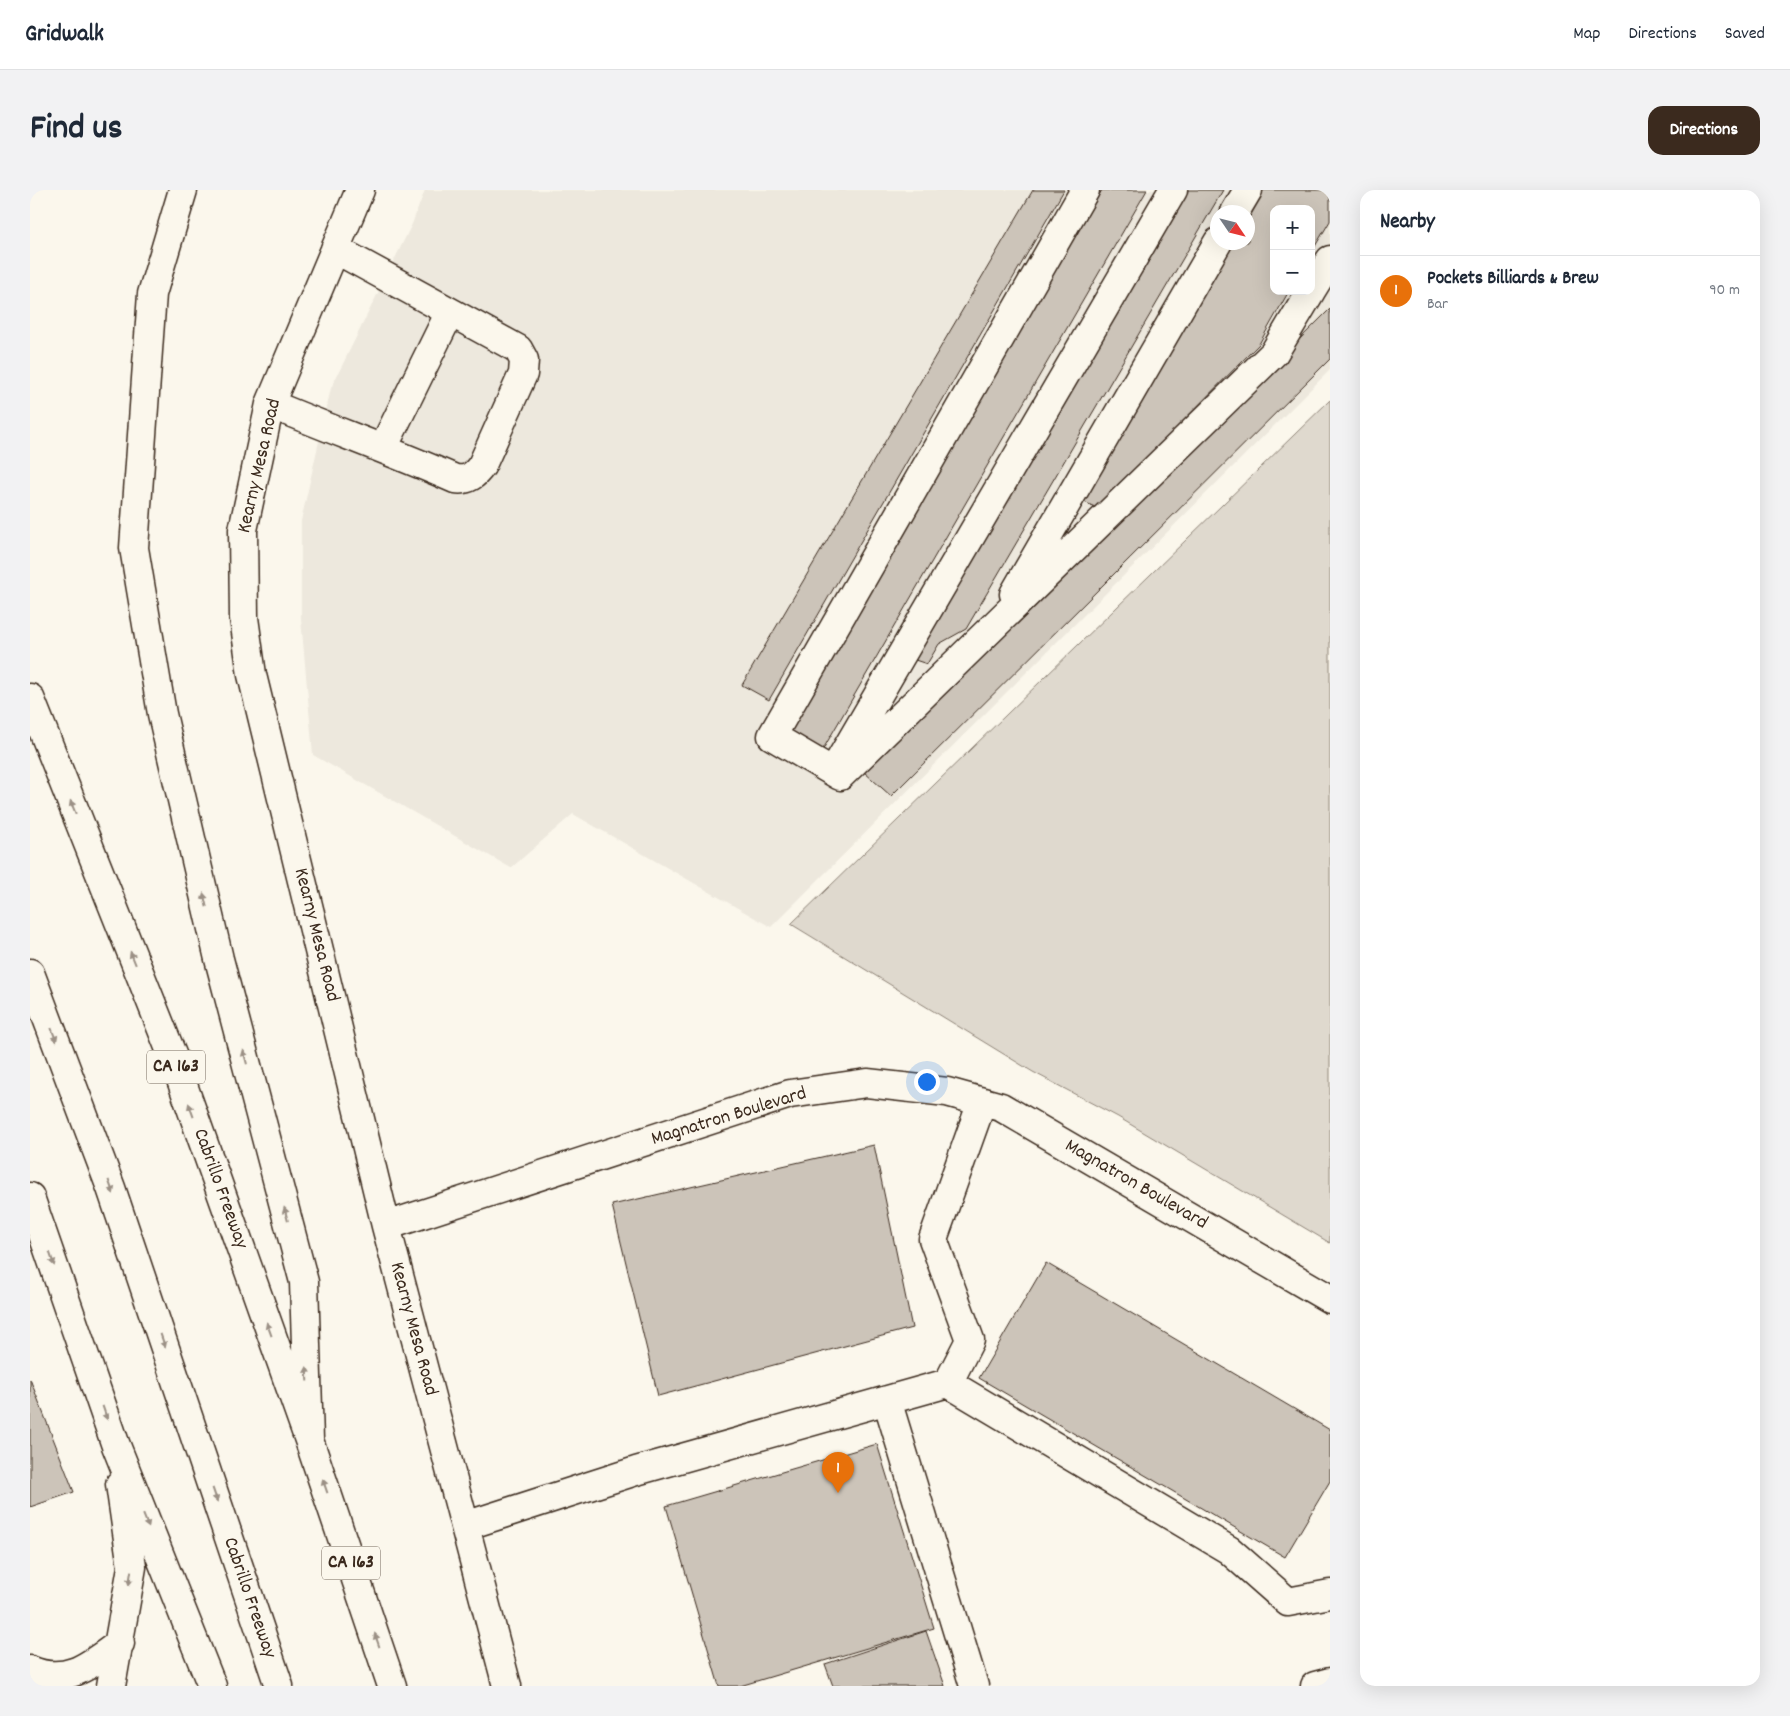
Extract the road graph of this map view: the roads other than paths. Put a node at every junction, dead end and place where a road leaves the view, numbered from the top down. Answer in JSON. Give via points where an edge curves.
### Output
{"nodes":[{"id":1,"x":182,"y":190,"type":"edge"},
{"id":2,"x":360,"y":190,"type":"edge"},
{"id":3,"x":1085,"y":190,"type":"edge"},
{"id":4,"x":1173,"y":190,"type":"edge"},
{"id":5,"x":1248,"y":190,"type":"edge"},
{"id":6,"x":1239,"y":205,"type":"edge"},
{"id":7,"x":336,"y":249,"type":"junction"},
{"id":8,"x":1213,"y":250,"type":"edge"},
{"id":9,"x":1330,"y":260,"type":"edge"},
{"id":10,"x":1315,"y":284,"type":"edge"},
{"id":11,"x":1309,"y":295,"type":"edge"},
{"id":12,"x":450,"y":312,"type":"junction"},
{"id":13,"x":270,"y":404,"type":"junction"},
{"id":14,"x":383,"y":448,"type":"junction"},
{"id":15,"x":997,"y":623,"type":"junction"},
{"id":16,"x":30,"y":698,"type":"edge"},
{"id":17,"x":833,"y":772,"type":"junction"},
{"id":18,"x":30,"y":973,"type":"edge"},
{"id":19,"x":982,"y":1102,"type":"junction"},
{"id":20,"x":30,"y":1197,"type":"edge"},
{"id":21,"x":386,"y":1226,"type":"junction"},
{"id":22,"x":1330,"y":1299,"type":"edge"},
{"id":23,"x":948,"y":1383,"type":"junction"},
{"id":24,"x":887,"y":1400,"type":"junction"},
{"id":25,"x":309,"y":1440,"type":"junction"},
{"id":26,"x":115,"y":1443,"type":"junction"},
{"id":27,"x":465,"y":1526,"type":"junction"},
{"id":28,"x":1330,"y":1594,"type":"edge"},
{"id":29,"x":120,"y":1643,"type":"junction"},
{"id":30,"x":30,"y":1670,"type":"edge"},
{"id":31,"x":1330,"y":1682,"type":"edge"},
{"id":32,"x":111,"y":1686,"type":"edge"},
{"id":33,"x":212,"y":1686,"type":"edge"},
{"id":34,"x":279,"y":1686,"type":"edge"},
{"id":35,"x":392,"y":1686,"type":"edge"},
{"id":36,"x":507,"y":1686,"type":"edge"},
{"id":37,"x":974,"y":1686,"type":"edge"},
{"id":38,"x":1315,"y":1686,"type":"edge"}],
"edges":[{"from":25,"to":1,"type":"main road","one_way":true,"via":[[304,1282],[219,959],[162,714],[134,548],[152,294]]},
{"from":2,"to":7,"type":"main road","name":"Kearny Mesa Road"},
{"from":3,"to":17,"type":"main road","via":[[772,736]]},
{"from":4,"to":17,"type":"main road"},
{"from":5,"to":6,"type":"main road"},
{"from":7,"to":12,"type":"main road"},
{"from":7,"to":13,"type":"main road","name":"Kearny Mesa Road"},
{"from":8,"to":15,"type":"main road"},
{"from":9,"to":10,"type":"main road"},
{"from":11,"to":15,"type":"main road","via":[[1274,353]]},
{"from":12,"to":14,"type":"main road"},
{"from":12,"to":14,"type":"main road","via":[[518,350],[524,360],[522,374],[482,465],[476,474],[464,480]]},
{"from":13,"to":14,"type":"main road"},
{"from":13,"to":21,"type":"main road","name":"Kearny Mesa Road","via":[[243,530],[244,618],[252,675]]},
{"from":15,"to":17,"type":"main road","via":[[840,776]]},
{"from":25,"to":16,"type":"main road","name":"Cabrillo Freeway","number":"CA 163","one_way":true,"via":[[172,1057]]},
{"from":18,"to":34,"type":"main road","name":"Cabrillo Freeway","one_way":true,"via":[[111,1188]]},
{"from":19,"to":21,"type":"main road","name":"Magnatron Boulevard","via":[[947,1092],[867,1083],[790,1094]]},
{"from":19,"to":22,"type":"main road","name":"Magnatron Boulevard","via":[[1001,1107]]},
{"from":19,"to":23,"type":"main road","via":[[933,1239],[970,1340]]},
{"from":20,"to":26,"type":"main road","one_way":true},
{"from":21,"to":27,"type":"main road","name":"Kearny Mesa Road"},
{"from":23,"to":24,"type":"main road"},
{"from":23,"to":28,"type":"main road","via":[[1229,1550],[1288,1602]]},
{"from":24,"to":27,"type":"main road","via":[[636,1471]]},
{"from":24,"to":37,"type":"main road"},
{"from":35,"to":25,"type":"main road","name":"Cabrillo Freeway","number":"CA 163","one_way":true},
{"from":26,"to":29,"type":"main road","one_way":true,"via":[[132,1567]]},
{"from":26,"to":33,"type":"main road","one_way":true},
{"from":27,"to":36,"type":"main road","name":"Kearny Mesa Road"},
{"from":29,"to":30,"type":"main road","via":[[81,1672],[64,1678],[43,1677]]},
{"from":29,"to":32,"type":"main road"},
{"from":31,"to":38,"type":"main road"}]}
